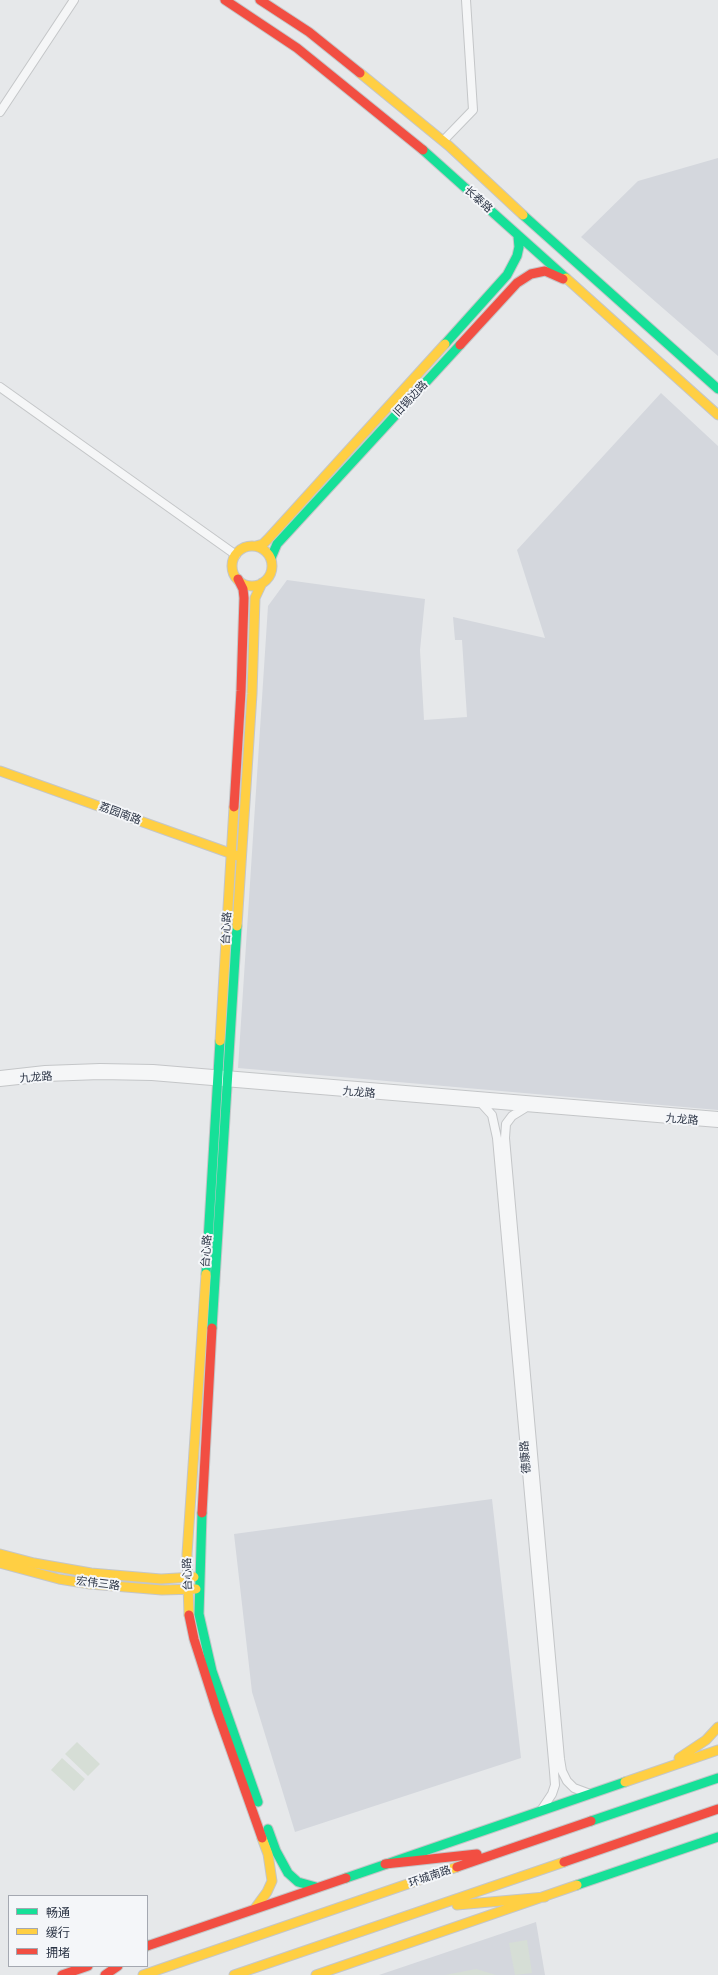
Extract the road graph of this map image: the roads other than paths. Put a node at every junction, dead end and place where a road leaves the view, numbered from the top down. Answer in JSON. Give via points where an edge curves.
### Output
{"nodes":[{"id":1,"x":74,"y":0,"type":"edge"},
{"id":2,"x":225,"y":0,"type":"edge"},
{"id":3,"x":260,"y":0,"type":"edge"},
{"id":4,"x":466,"y":0,"type":"edge"},
{"id":5,"x":0,"y":112,"type":"edge"},
{"id":6,"x":443,"y":141,"type":"junction"},
{"id":7,"x":518,"y":236,"type":"junction"},
{"id":8,"x":567,"y":281,"type":"junction"},
{"id":9,"x":0,"y":387,"type":"edge"},
{"id":10,"x":718,"y":389,"type":"edge"},
{"id":11,"x":718,"y":415,"type":"edge"},
{"id":12,"x":256,"y":546,"type":"junction"},
{"id":13,"x":236,"y":555,"type":"junction"},
{"id":14,"x":271,"y":558,"type":"junction"},
{"id":15,"x":238,"y":579,"type":"junction"},
{"id":16,"x":262,"y":583,"type":"junction"},
{"id":17,"x":0,"y":771,"type":"edge"},
{"id":18,"x":0,"y":779,"type":"edge"},
{"id":19,"x":231,"y":857,"type":"junction"},
{"id":20,"x":241,"y":860,"type":"junction"},
{"id":21,"x":0,"y":1075,"type":"edge"},
{"id":22,"x":218,"y":1077,"type":"junction"},
{"id":23,"x":228,"y":1078,"type":"junction"},
{"id":24,"x":0,"y":1082,"type":"edge"},
{"id":25,"x":482,"y":1104,"type":"junction"},
{"id":26,"x":525,"y":1108,"type":"junction"},
{"id":27,"x":718,"y":1116,"type":"edge"},
{"id":28,"x":718,"y":1123,"type":"edge"},
{"id":29,"x":0,"y":1554,"type":"edge"},
{"id":30,"x":0,"y":1563,"type":"edge"},
{"id":31,"x":198,"y":1577,"type":"junction"},
{"id":32,"x":188,"y":1578,"type":"junction"},
{"id":33,"x":188,"y":1589,"type":"junction"},
{"id":34,"x":199,"y":1589,"type":"junction"},
{"id":35,"x":718,"y":1727,"type":"edge"},
{"id":36,"x":718,"y":1750,"type":"edge"},
{"id":37,"x":654,"y":1772,"type":"junction"},
{"id":38,"x":718,"y":1778,"type":"edge"},
{"id":39,"x":590,"y":1794,"type":"junction"},
{"id":40,"x":541,"y":1810,"type":"junction"},
{"id":41,"x":718,"y":1810,"type":"edge"},
{"id":42,"x":718,"y":1837,"type":"edge"},
{"id":43,"x":718,"y":1846,"type":"edge"},
{"id":44,"x":676,"y":1851,"type":"junction"},
{"id":45,"x":504,"y":1852,"type":"junction"},
{"id":46,"x":385,"y":1864,"type":"junction"},
{"id":47,"x":316,"y":1887,"type":"junction"},
{"id":48,"x":545,"y":1897,"type":"junction"},
{"id":49,"x":256,"y":1907,"type":"junction"},
{"id":50,"x":432,"y":1908,"type":"junction"},
{"id":51,"x":148,"y":1946,"type":"edge"},
{"id":52,"x":85,"y":1967,"type":"edge"},
{"id":53,"x":117,"y":1967,"type":"edge"},
{"id":54,"x":62,"y":1975,"type":"edge"},
{"id":55,"x":105,"y":1975,"type":"edge"},
{"id":56,"x":143,"y":1975,"type":"edge"},
{"id":57,"x":234,"y":1975,"type":"edge"},
{"id":58,"x":316,"y":1975,"type":"edge"}],
"edges":[{"from":1,"to":5,"type":"street"},
{"from":2,"to":7,"type":"main road","name":"长泰路","via":[[341,81],[436,161]]},
{"from":3,"to":6,"type":"main road","name":"长泰路","via":[[309,32]]},
{"from":4,"to":6,"type":"street","via":[[473,110]]},
{"from":6,"to":10,"type":"main road","name":"长泰路"},
{"from":7,"to":8,"type":"main road","name":"长泰路"},
{"from":7,"to":12,"type":"main road","name":"旧锡边路","via":[[517,256],[507,275],[268,539]]},
{"from":8,"to":11,"type":"main road","name":"长泰路"},
{"from":8,"to":14,"type":"main road","name":"旧锡边路","via":[[545,271],[531,274],[517,283],[277,544]]},
{"from":9,"to":13,"type":"street"},
{"from":12,"to":13,"type":"main road","via":[[246,547]]},
{"from":12,"to":14,"type":"main road","via":[[265,550]]},
{"from":13,"to":15,"type":"main road","via":[[233,567]]},
{"from":14,"to":16,"type":"main road","via":[[270,574]]},
{"from":15,"to":16,"type":"main road","via":[[249,585]]},
{"from":15,"to":19,"type":"main road","name":"台心路","via":[[243,589],[244,611]]},
{"from":16,"to":20,"type":"main road","name":"台心路","via":[[255,598]]},
{"from":17,"to":19,"type":"main road","name":"荔园南路"},
{"from":18,"to":19,"type":"main road","name":"荔园南路"},
{"from":19,"to":20,"type":"main road","name":"荔园南路"},
{"from":19,"to":22,"type":"main road","name":"台心路"},
{"from":20,"to":23,"type":"main road","name":"台心路"},
{"from":21,"to":22,"type":"street","name":"九龙路","via":[[100,1068]]},
{"from":22,"to":23,"type":"street","name":"九龙路"},
{"from":22,"to":24,"type":"street","name":"九龙路","via":[[46,1076]]},
{"from":22,"to":32,"type":"main road","name":"台心路","via":[[187,1554]]},
{"from":23,"to":25,"type":"street","name":"九龙路"},
{"from":23,"to":27,"type":"street","name":"九龙路"},
{"from":23,"to":31,"type":"main road","name":"台心路"},
{"from":25,"to":26,"type":"street","name":"九龙路"},
{"from":25,"to":40,"type":"street","name":"德康路","via":[[492,1115],[497,1138],[553,1766],[554,1785],[549,1801]]},
{"from":26,"to":28,"type":"street","name":"九龙路"},
{"from":26,"to":39,"type":"street","name":"德康路","via":[[512,1116],[506,1124],[505,1138],[558,1736],[562,1771],[567,1781],[574,1788]]},
{"from":29,"to":32,"type":"main road","name":"宏伟三路","via":[[91,1573],[161,1579]]},
{"from":30,"to":33,"type":"main road","name":"宏伟三路","via":[[59,1579],[90,1584],[162,1590]]},
{"from":31,"to":32,"type":"main road","name":"宏伟三路"},
{"from":31,"to":34,"type":"main road","name":"台心路"},
{"from":32,"to":33,"type":"main road","name":"台心路"},
{"from":33,"to":34,"type":"main road","name":"宏伟三路"},
{"from":33,"to":49,"type":"main road","name":"台心路","via":[[189,1616],[194,1639],[268,1854],[272,1881]]},
{"from":34,"to":47,"type":"main road","name":"台心路","via":[[199,1614],[212,1671],[271,1838],[288,1874],[298,1882]]},
{"from":35,"to":37,"type":"main road","via":[[694,1749]]},
{"from":36,"to":37,"type":"main road"},
{"from":37,"to":39,"type":"main road"},
{"from":38,"to":45,"type":"main road","name":"环城南路"},
{"from":39,"to":40,"type":"main road"},
{"from":40,"to":46,"type":"main road"},
{"from":41,"to":50,"type":"main road"},
{"from":42,"to":44,"type":"main road"},
{"from":43,"to":44,"type":"main road"},
{"from":44,"to":48,"type":"main road"},
{"from":45,"to":46,"type":"main road"},
{"from":45,"to":56,"type":"main road","name":"环城南路"},
{"from":46,"to":47,"type":"main road"},
{"from":47,"to":49,"type":"main road"},
{"from":48,"to":50,"type":"main road"},
{"from":48,"to":58,"type":"main road"},
{"from":49,"to":51,"type":"main road"},
{"from":50,"to":57,"type":"main road"},
{"from":52,"to":54,"type":"main road"},
{"from":53,"to":55,"type":"main road"}]}
